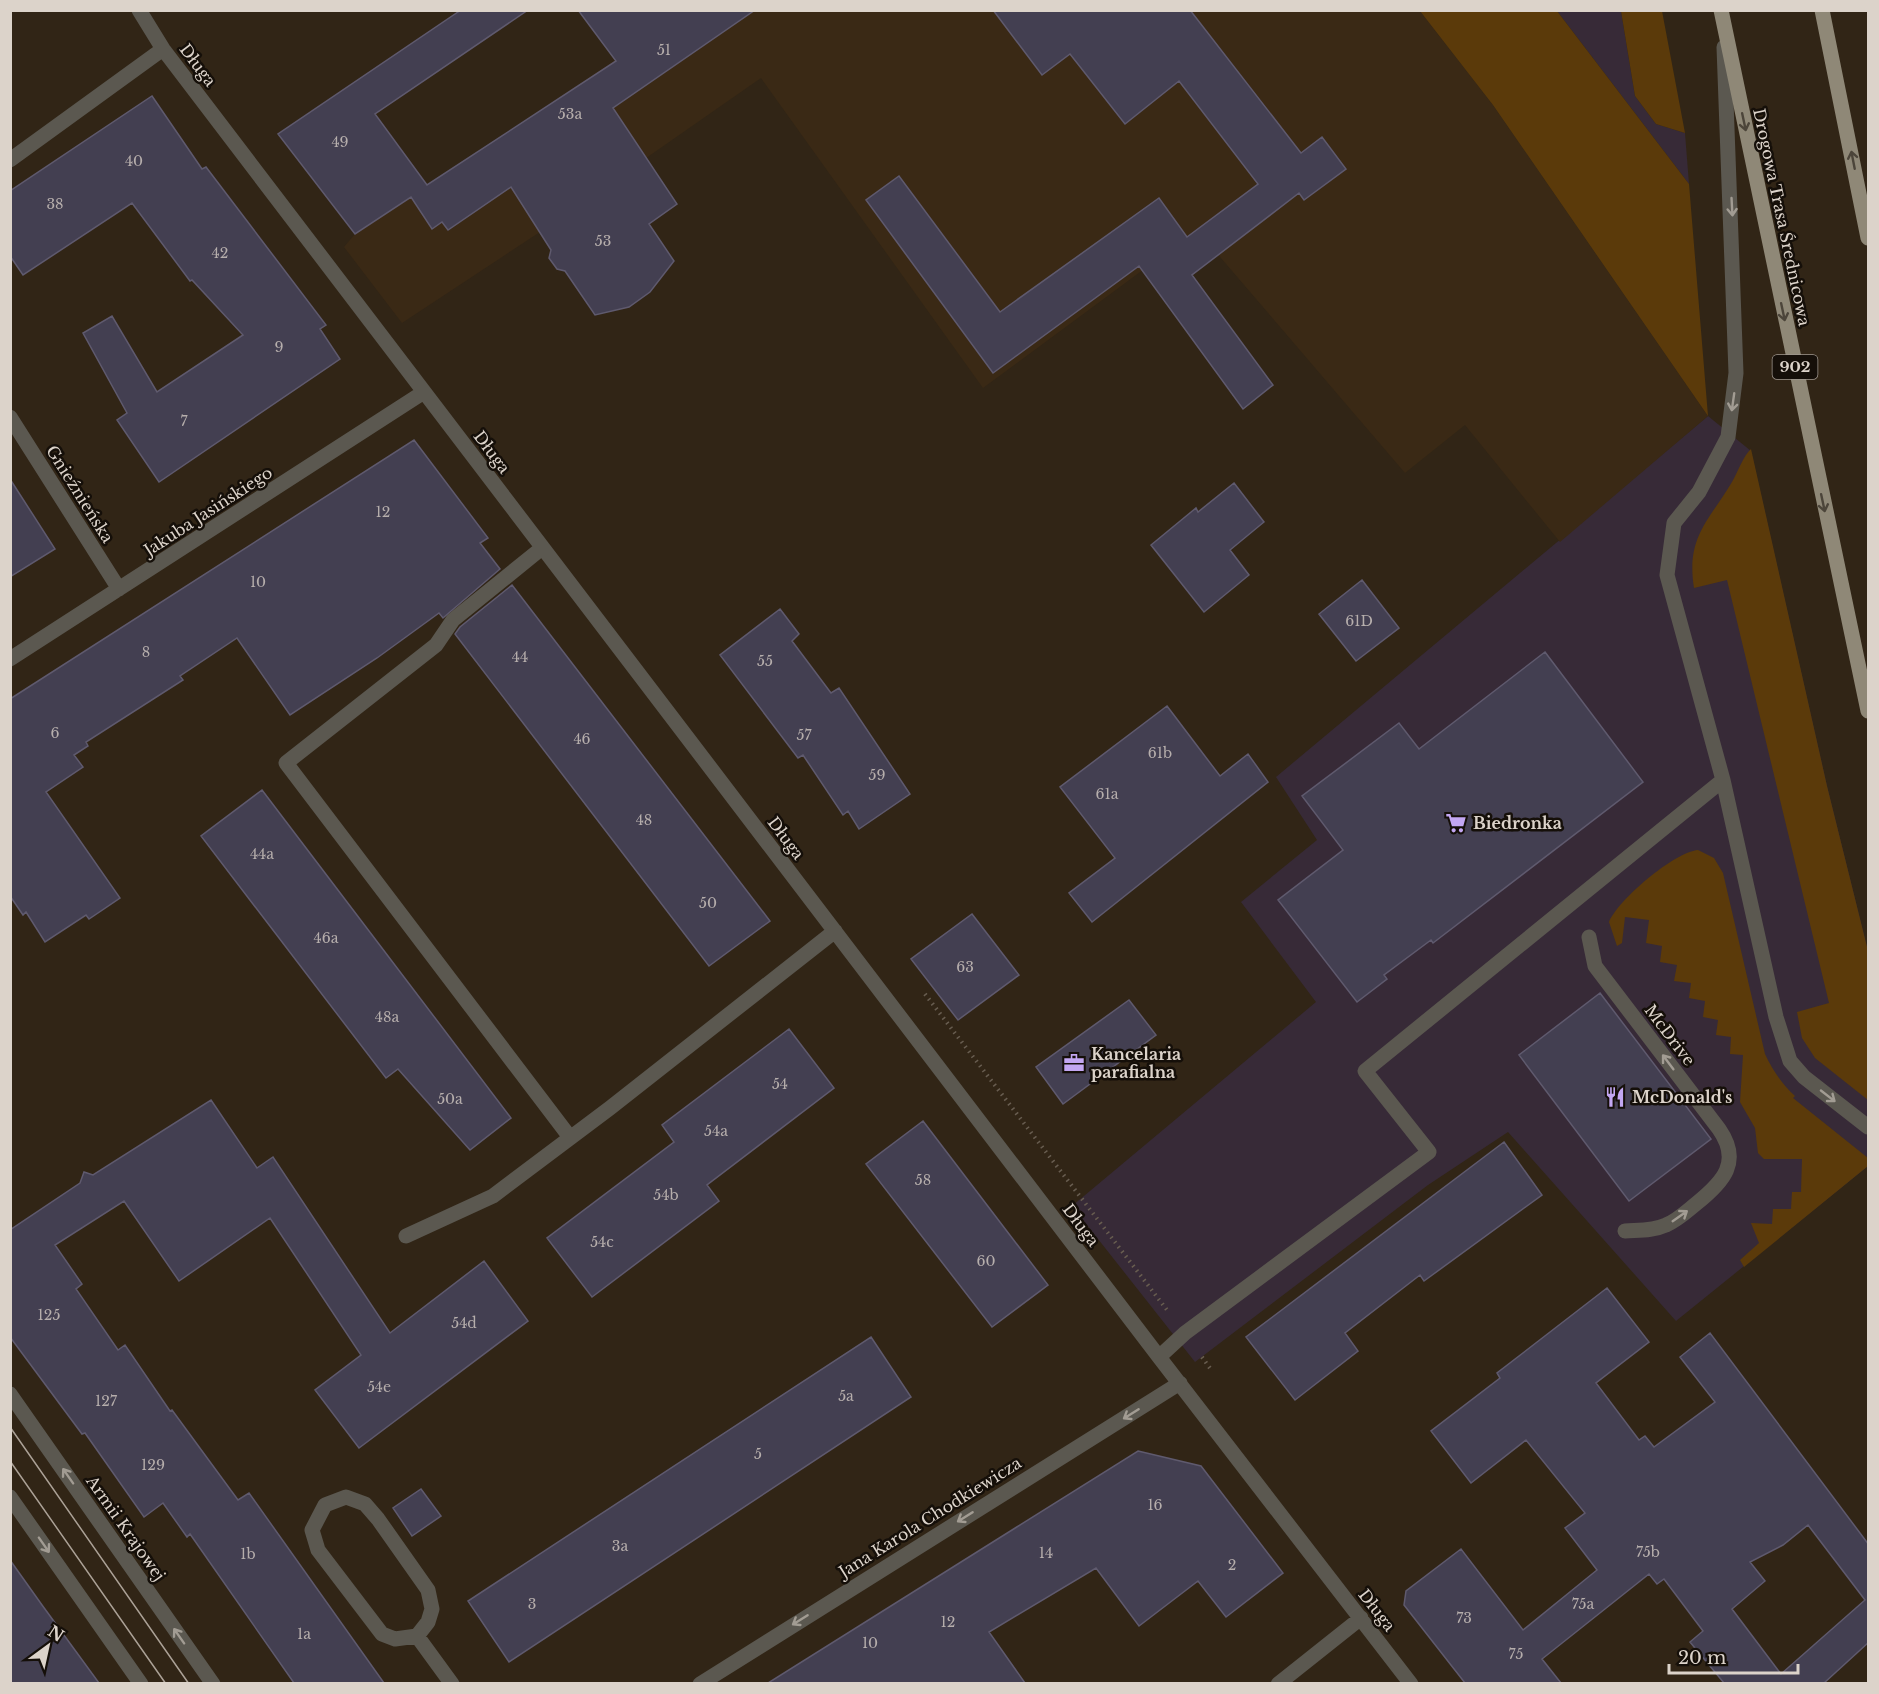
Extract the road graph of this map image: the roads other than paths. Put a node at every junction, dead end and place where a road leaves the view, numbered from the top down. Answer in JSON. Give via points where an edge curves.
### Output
{"nodes":[{"id":1,"x":139,"y":10,"type":"edge"},
{"id":2,"x":1822,"y":10,"type":"edge"},
{"id":3,"x":1722,"y":17,"type":"edge"},
{"id":4,"x":163,"y":49,"type":"junction"},
{"id":5,"x":10,"y":160,"type":"edge"},
{"id":6,"x":1869,"y":238,"type":"edge"},
{"id":7,"x":424,"y":392,"type":"junction"},
{"id":8,"x":10,"y":417,"type":"edge"},
{"id":9,"x":542,"y":548,"type":"junction"},
{"id":10,"x":119,"y":589,"type":"junction"},
{"id":11,"x":10,"y":659,"type":"edge"},
{"id":12,"x":1869,"y":711,"type":"edge"},
{"id":13,"x":1723,"y":780,"type":"junction"},
{"id":14,"x":835,"y":932,"type":"junction"},
{"id":15,"x":1589,"y":937,"type":"dead end"},
{"id":16,"x":1869,"y":1127,"type":"edge"},
{"id":17,"x":569,"y":1136,"type":"junction"},
{"id":18,"x":1625,"y":1230,"type":"dead end"},
{"id":19,"x":406,"y":1236,"type":"dead end"},
{"id":20,"x":1160,"y":1357,"type":"junction"},
{"id":21,"x":1180,"y":1383,"type":"junction"},
{"id":22,"x":10,"y":1394,"type":"edge"},
{"id":23,"x":10,"y":1497,"type":"edge"},
{"id":24,"x":1360,"y":1618,"type":"junction"},
{"id":25,"x":417,"y":1636,"type":"junction"},
{"id":26,"x":141,"y":1683,"type":"edge"},
{"id":27,"x":213,"y":1683,"type":"edge"},
{"id":28,"x":452,"y":1683,"type":"edge"},
{"id":29,"x":700,"y":1683,"type":"edge"},
{"id":30,"x":1278,"y":1683,"type":"edge"},
{"id":31,"x":1411,"y":1683,"type":"edge"}],
"edges":[{"from":1,"to":4,"type":"street","name":"Długa"},
{"from":6,"to":2,"type":"main road","one_way":true},
{"from":3,"to":12,"type":"main road","name":"Drogowa Trasa Średnicowa","number":"902","one_way":true},
{"from":3,"to":13,"type":"street","one_way":true,"via":[[1736,373],[1728,437],[1700,492],[1674,523],[1667,574]]},
{"from":4,"to":5,"type":"street"},
{"from":4,"to":7,"type":"street","name":"Długa"},
{"from":7,"to":9,"type":"street","name":"Długa"},
{"from":7,"to":10,"type":"street","name":"Jakuba Jasińskiego"},
{"from":8,"to":10,"type":"street","name":"Gnieźnieńska"},
{"from":9,"to":14,"type":"street","name":"Długa"},
{"from":9,"to":17,"type":"street","via":[[453,620],[436,645],[286,763]]},
{"from":10,"to":11,"type":"street","name":"Jakuba Jasińskiego"},
{"from":13,"to":16,"type":"street","one_way":true,"via":[[1776,1017],[1790,1061],[1804,1077]]},
{"from":13,"to":20,"type":"street","via":[[1365,1071],[1430,1152],[1185,1333]]},
{"from":14,"to":17,"type":"street"},
{"from":14,"to":20,"type":"street","name":"Długa"},
{"from":18,"to":15,"type":"street","name":"McDrive","one_way":true,"via":[[1654,1229],[1680,1217],[1718,1186],[1728,1164],[1729,1150],[1719,1129],[1595,966]]},
{"from":17,"to":19,"type":"street","via":[[493,1196]]},
{"from":20,"to":21,"type":"street","name":"Długa"},
{"from":21,"to":24,"type":"street","name":"Długa"},
{"from":21,"to":29,"type":"street","name":"Jana Karola Chodkiewicza","one_way":true},
{"from":27,"to":22,"type":"street","name":"Armii Krajowej","one_way":true},
{"from":23,"to":26,"type":"street","one_way":true},
{"from":24,"to":30,"type":"street"},
{"from":24,"to":31,"type":"street","name":"Długa"},
{"from":25,"to":25,"type":"street","via":[[395,1638],[382,1634],[318,1550],[312,1530],[325,1505],[346,1497],[365,1504],[428,1590],[432,1609]]},
{"from":25,"to":28,"type":"street"}]}
